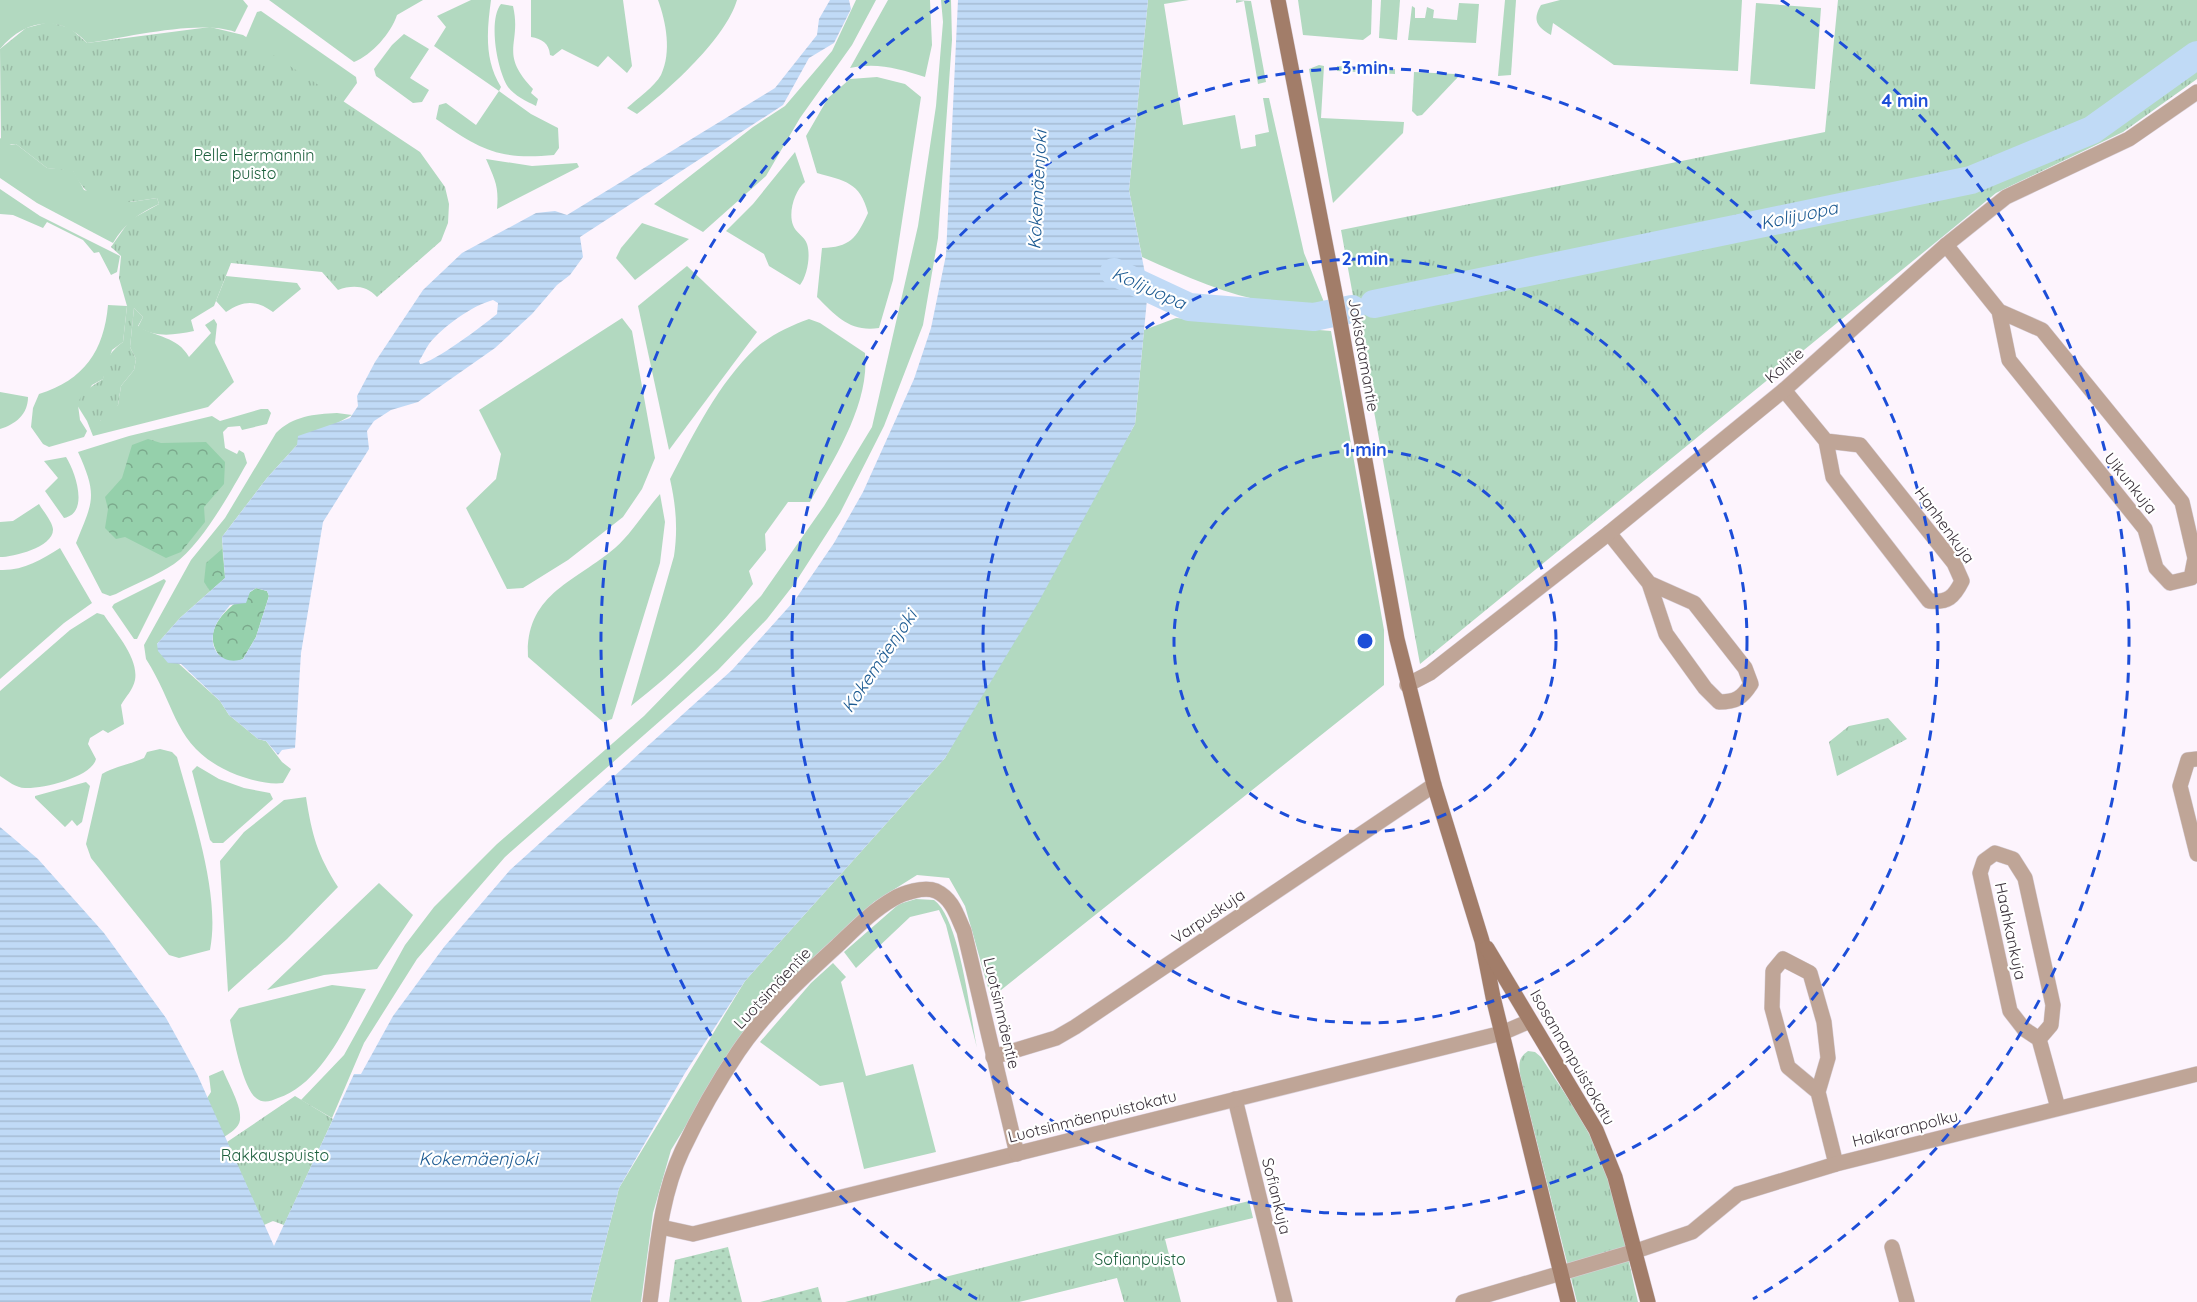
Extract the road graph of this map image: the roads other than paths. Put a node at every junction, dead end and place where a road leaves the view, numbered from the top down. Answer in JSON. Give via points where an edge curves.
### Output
{"nodes":[{"id":1,"x":1278,"y":0,"type":"edge"},
{"id":2,"x":2197,"y":92,"type":"edge"},
{"id":3,"x":1946,"y":245,"type":"junction"},
{"id":4,"x":1999,"y":311,"type":"junction"},
{"id":5,"x":1784,"y":390,"type":"junction"},
{"id":6,"x":1826,"y":441,"type":"junction"},
{"id":7,"x":1609,"y":533,"type":"junction"},
{"id":8,"x":1649,"y":583,"type":"junction"},
{"id":9,"x":1407,"y":685,"type":"junction"},
{"id":10,"x":2197,"y":759,"type":"edge"},
{"id":11,"x":1434,"y":785,"type":"junction"},
{"id":12,"x":2197,"y":854,"type":"edge"},
{"id":13,"x":934,"y":890,"type":"joint"},
{"id":14,"x":1482,"y":941,"type":"junction"},
{"id":15,"x":1530,"y":1021,"type":"junction"},
{"id":16,"x":1502,"y":1033,"type":"junction"},
{"id":17,"x":2039,"y":1039,"type":"junction"},
{"id":18,"x":993,"y":1057,"type":"junction"},
{"id":19,"x":2197,"y":1074,"type":"edge"},
{"id":20,"x":1818,"y":1092,"type":"junction"},
{"id":21,"x":1235,"y":1099,"type":"junction"},
{"id":22,"x":2058,"y":1108,"type":"junction"},
{"id":23,"x":1017,"y":1154,"type":"junction"},
{"id":24,"x":1836,"y":1164,"type":"junction"},
{"id":25,"x":661,"y":1227,"type":"junction"},
{"id":26,"x":1893,"y":1246,"type":"dead end"},
{"id":27,"x":1636,"y":1251,"type":"junction"},
{"id":28,"x":1561,"y":1274,"type":"junction"},
{"id":29,"x":650,"y":1302,"type":"edge"},
{"id":30,"x":1285,"y":1302,"type":"edge"},
{"id":31,"x":1463,"y":1302,"type":"edge"},
{"id":32,"x":1568,"y":1302,"type":"edge"},
{"id":33,"x":1648,"y":1302,"type":"edge"},
{"id":34,"x":1907,"y":1302,"type":"edge"}],
"edges":[{"from":1,"to":9,"type":"street","name":"Jokisatamantie"},
{"from":2,"to":3,"type":"street","name":"Kolitie","via":[[2129,139],[2006,197]]},
{"from":3,"to":4,"type":"street","name":"Uikunkuja"},
{"from":3,"to":5,"type":"street","name":"Kolitie"},
{"from":4,"to":4,"type":"street","name":"Uikunkuja","via":[[2042,330],[2182,502],[2195,558],[2191,578],[2170,583],[2156,568],[2145,529],[2009,360]]},
{"from":5,"to":6,"type":"street","name":"Hanhenkuja"},
{"from":5,"to":7,"type":"street","name":"Kolitie"},
{"from":6,"to":6,"type":"street","name":"Hanhenkuja","via":[[1833,477],[1929,602],[1955,596],[1962,580],[1954,563],[1860,445]]},
{"from":7,"to":8,"type":"street"},
{"from":7,"to":9,"type":"street","name":"Kolitie","via":[[1430,673]]},
{"from":8,"to":8,"type":"street","via":[[1694,603],[1745,668],[1750,684],[1742,698],[1719,702],[1706,688],[1666,634]]},
{"from":9,"to":11,"type":"street","name":"Jokisatamantie"},
{"from":10,"to":12,"type":"street","via":[[2188,760],[2180,786]]},
{"from":11,"to":14,"type":"street","name":"Isosannanpuistokatu"},
{"from":11,"to":18,"type":"street","name":"Varpuskuja","via":[[1075,1027],[1035,1046]]},
{"from":13,"to":18,"type":"street","name":"Luotsinmäentie","via":[[947,898],[964,931]]},
{"from":13,"to":25,"type":"street","name":"Luotsimäentie","via":[[894,898],[870,915],[763,1020],[738,1051],[682,1152]]},
{"from":14,"to":15,"type":"street","name":"Isosannanpuistokatu"},
{"from":14,"to":16,"type":"street","name":"Isosannanpuistokatu"},
{"from":15,"to":16,"type":"street","name":"Luotsinmäenpuistokatu"},
{"from":15,"to":27,"type":"street","name":"Isosannanpuistokatu","via":[[1596,1130]]},
{"from":16,"to":21,"type":"street","name":"Luotsinmäenpuistokatu"},
{"from":16,"to":28,"type":"street","name":"Isosannanpuistokatu"},
{"from":17,"to":17,"type":"street","name":"Haahkankuja","via":[[2051,1025],[2053,1005],[2025,878],[2013,859],[1995,853],[1984,861],[1980,873],[2010,1011],[2024,1029]]},
{"from":17,"to":22,"type":"street"},
{"from":18,"to":23,"type":"street","name":"Luotsinmäentie"},
{"from":19,"to":22,"type":"street","name":"Haikaranpolku"},
{"from":20,"to":20,"type":"street","via":[[1828,1058],[1824,1022],[1810,973],[1783,959],[1773,971],[1772,1008],[1788,1067]]},
{"from":20,"to":24,"type":"street"},
{"from":21,"to":23,"type":"street","name":"Luotsinmäenpuistokatu"},
{"from":21,"to":30,"type":"street","name":"Sofiankuja"},
{"from":22,"to":24,"type":"street","name":"Haikaranpolku"},
{"from":23,"to":25,"type":"street","name":"Luotsinmäenpuistokatu","via":[[693,1234]]},
{"from":24,"to":27,"type":"street","name":"Haikaranpolku","via":[[1738,1194],[1692,1232]]},
{"from":25,"to":29,"type":"street","name":"Luotsimäentie"},
{"from":26,"to":34,"type":"street"},
{"from":27,"to":28,"type":"street","name":"Haikaranpolku"},
{"from":27,"to":33,"type":"street","name":"Isosannanpuistokatu"},
{"from":28,"to":31,"type":"street","name":"Haikaranpolku"},
{"from":28,"to":32,"type":"street","name":"Isosannanpuistokatu"}]}
